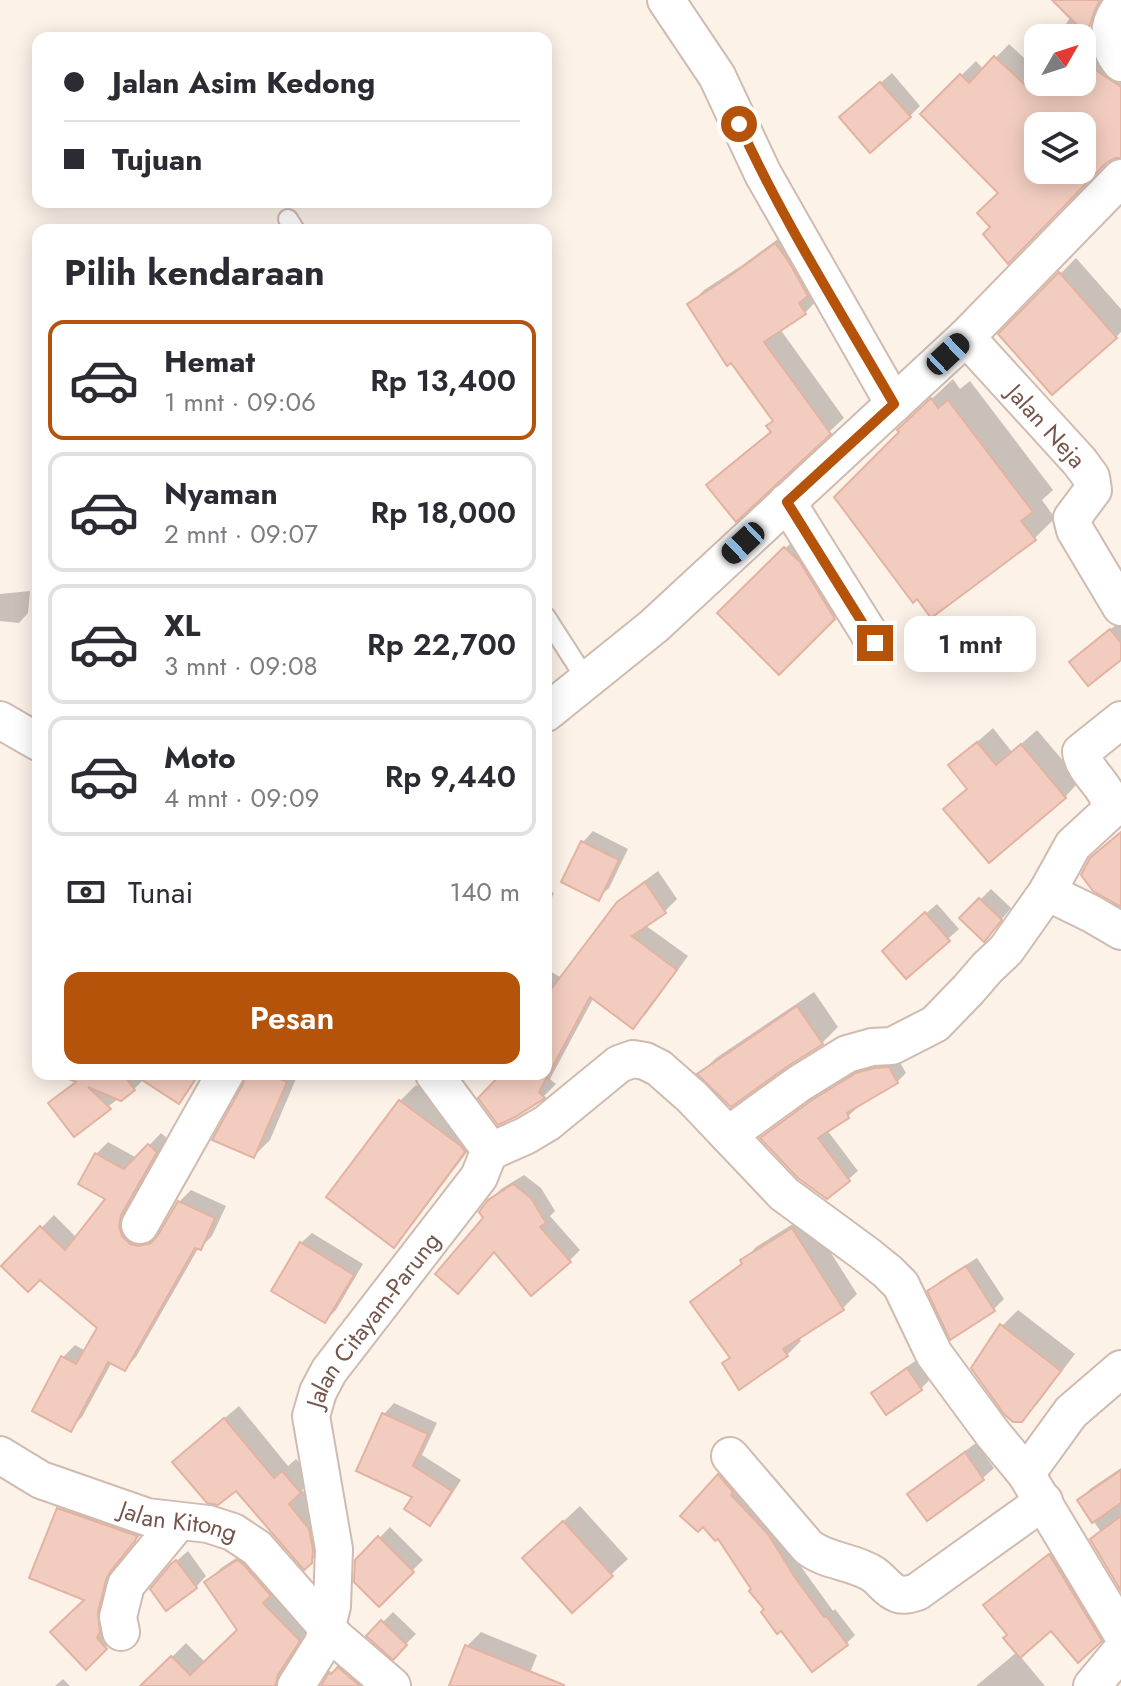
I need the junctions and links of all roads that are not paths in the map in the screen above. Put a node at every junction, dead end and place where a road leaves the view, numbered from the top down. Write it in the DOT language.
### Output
graph roads {
  1 [pos="666,0"];
  2 [pos="1121,7"];
  3 [pos="1121,63"];
  4 [pos="1121,178"];
  5 [pos="966,337"];
  6 [pos="894,404"];
  7 [pos="787,502"];
  8 [pos="1121,607"];
  9 [pos="552,626"];
  10 [pos="875,643"];
  11 [pos="587,681"];
  12 [pos="552,708"];
  13 [pos="0,720"];
  14 [pos="1121,720"];
  15 [pos="32,739"];
  16 [pos="1047,892"];
  17 [pos="1121,931"];
  18 [pos="222,1080"];
  19 [pos="438,1080"];
  20 [pos="728,1135"];
  21 [pos="489,1152"];
  22 [pos="140,1225"];
  23 [pos="1121,1369"];
  24 [pos="0,1455"];
  25 [pos="730,1456"];
  26 [pos="1035,1488"];
  27 [pos="179,1521"];
  28 [pos="328,1629"];
  29 [pos="121,1632"];
  30 [pos="1121,1632"];
  31 [pos="1121,1651"];
  32 [pos="296,1686"];
  33 [pos="392,1686"];
  34 [pos="1092,1686"];
  1 -- 6 [label="street"];
  2 -- 3 [label="street"];
  4 -- 5 [label="street"];
  5 -- 6 [label="street"];
  5 -- 8 [label="street, Jalan Neja"];
  6 -- 7 [label="street"];
  7 -- 10 [label="street"];
  7 -- 11 [label="street"];
  9 -- 11 [label="lane"];
  11 -- 12 [label="street"];
  13 -- 15 [label="street"];
  14 -- 16 [label="street"];
  16 -- 17 [label="street"];
  16 -- 20 [label="street"];
  18 -- 22 [label="street"];
  19 -- 21 [label="street"];
  20 -- 21 [label="street"];
  20 -- 26 [label="street"];
  21 -- 28 [label="street, Jalan Citayam-Parung"];
  23 -- 26 [label="street"];
  24 -- 27 [label="street, Jalan Kitong"];
  25 -- 26 [label="street"];
  26 -- 30 [label="street"];
  27 -- 28 [label="street, Jalan Kitong"];
  27 -- 29 [label="street"];
  28 -- 32 [label="street, Jalan Citayam-Parung"];
  28 -- 33 [label="street, Jalan Kitong"];
  31 -- 34 [label="street"];
}
